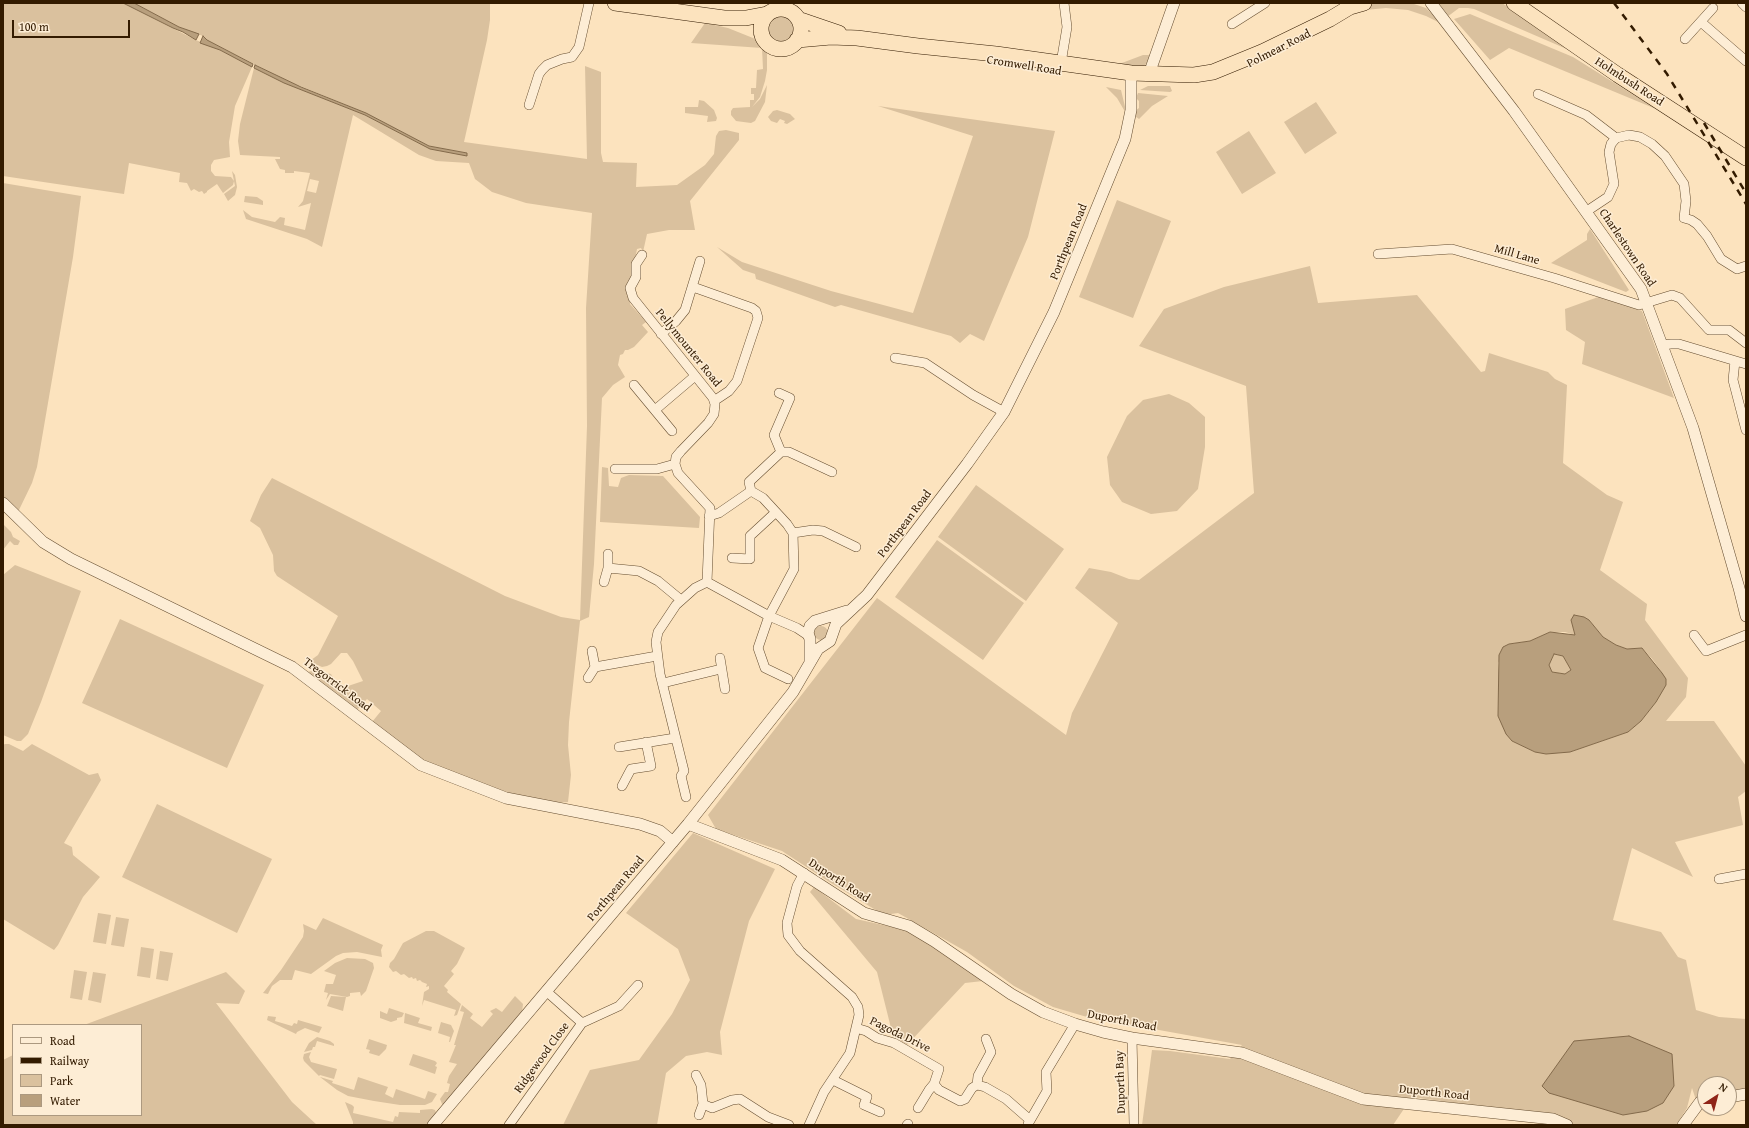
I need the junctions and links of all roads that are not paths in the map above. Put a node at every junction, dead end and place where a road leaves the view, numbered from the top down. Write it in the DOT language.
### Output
graph roads {
  1 [pos="589,3"];
  2 [pos="616,3"];
  3 [pos="1064,3"];
  4 [pos="1174,3"];
  5 [pos="1264,3"];
  6 [pos="1431,3"];
  7 [pos="1514,3"];
  8 [pos="1742,3"];
  9 [pos="1356,4"];
  10 [pos="782,6"];
  11 [pos="1746,7"];
  12 [pos="1713,8"];
  13 [pos="767,14"];
  14 [pos="724,18"];
  15 [pos="798,19"];
  16 [pos="1330,19"];
  17 [pos="1701,22"];
  18 [pos="1232,24"];
  19 [pos="762,35"];
  20 [pos="857,38"];
  21 [pos="1685,39"];
  22 [pos="797,40"];
  23 [pos="918,46"];
  24 [pos="1746,61"];
  25 [pos="1061,63"];
  26 [pos="1149,74"];
  27 [pos="1131,78"];
  28 [pos="1538,94"];
  29 [pos="529,105"];
  30 [pos="1616,138"];
  31 [pos="1746,158"];
  32 [pos="1587,211"];
  33 [pos="1378,254"];
  34 [pos="642,255"];
  35 [pos="700,261"];
  36 [pos="1746,266"];
  37 [pos="693,287"];
  38 [pos="1646,303"];
  39 [pos="661,334"];
  40 [pos="1746,343"];
  41 [pos="1662,346"];
  42 [pos="895,358"];
  43 [pos="1735,361"];
  44 [pos="1746,364"];
  45 [pos="695,376"];
  46 [pos="634,385"];
  47 [pos="779,393"];
  48 [pos="714,401"];
  49 [pos="655,410"];
  50 [pos="1004,412"];
  51 [pos="1746,430"];
  52 [pos="672,431"];
  53 [pos="781,452"];
  54 [pos="675,464"];
  55 [pos="615,469"];
  56 [pos="832,472"];
  57 [pos="751,491"];
  58 [pos="3,503"];
  59 [pos="776,512"];
  60 [pos="709,516"];
  61 [pos="793,533"];
  62 [pos="856,547"];
  63 [pos="608,554"];
  64 [pos="732,558"];
  65 [pos="608,568"];
  66 [pos="604,582"];
  67 [pos="707,582"];
  68 [pos="1743,587"];
  69 [pos="681,600"];
  70 [pos="851,610"];
  71 [pos="769,616"];
  72 [pos="1746,616"];
  73 [pos="815,622"];
  74 [pos="790,624"];
  75 [pos="833,634"];
  76 [pos="1694,635"];
  77 [pos="1746,635"];
  78 [pos="809,638"];
  79 [pos="826,644"];
  80 [pos="592,651"];
  81 [pos="657,656"];
  82 [pos="720,658"];
  83 [pos="810,663"];
  84 [pos="595,667"];
  85 [pos="721,669"];
  86 [pos="588,678"];
  87 [pos="788,679"];
  88 [pos="662,683"];
  89 [pos="725,689"];
  90 [pos="675,738"];
  91 [pos="646,742"];
  92 [pos="619,747"];
  93 [pos="622,786"];
  94 [pos="686,797"];
  95 [pos="688,824"];
  96 [pos="673,842"];
  97 [pos="804,873"];
  98 [pos="1746,874"];
  99 [pos="1719,879"];
  100 [pos="638,984"];
  101 [pos="546,991"];
  102 [pos="582,1023"];
  103 [pos="1075,1024"];
  104 [pos="856,1028"];
  105 [pos="1132,1038"];
  106 [pos="986,1039"];
  107 [pos="696,1074"];
  108 [pos="833,1080"];
  109 [pos="934,1084"];
  110 [pos="978,1085"];
  111 [pos="703,1104"];
  112 [pos="1697,1106"];
  113 [pos="918,1108"];
  114 [pos="880,1112"];
  115 [pos="699,1114"];
  116 [pos="1028,1123"];
  117 [pos="433,1125"];
  118 [pos="509,1125"];
  119 [pos="789,1125"];
  120 [pos="810,1125"];
  121 [pos="1134,1125"];
  122 [pos="1567,1125"];
  123 [pos="1683,1125"];
  1 -- 29 [label="street"];
  2 -- 14 [label="highway"];
  3 -- 25 [label="street"];
  4 -- 26 [label="street"];
  5 -- 18 [label="street"];
  6 -- 32 [label="street, Charlestown Road"];
  7 -- 31 [label="highway, Holmbush Road"];
  8 -- 11 [label="street"];
  9 -- 16 [label="highway, Polmear Road"];
  10 -- 13 [label="highway"];
  10 -- 15 [label="highway"];
  12 -- 17 [label="street"];
  13 -- 14 [label="highway"];
  13 -- 19 [label="highway"];
  14 -- 19 [label="highway"];
  15 -- 20 [label="highway, Cromwell Road"];
  15 -- 22 [label="highway"];
  16 -- 26 [label="highway, Polmear Road"];
  16 -- 27 [label="highway, Polmear Road"];
  17 -- 21 [label="street"];
  17 -- 24 [label="street"];
  19 -- 22 [label="highway"];
  20 -- 22 [label="highway, Cromwell Road"];
  20 -- 23 [label="highway, Cromwell Road"];
  23 -- 25 [label="highway, Cromwell Road"];
  23 -- 27 [label="highway, Cromwell Road"];
  25 -- 27 [label="highway, Cromwell Road"];
  26 -- 27 [label="highway, Polmear Road"];
  27 -- 50 [label="street, Porthpean Road"];
  28 -- 30 [label="street"];
  30 -- 32 [label="street"];
  30 -- 36 [label="street"];
  32 -- 38 [label="street, Charlestown Road"];
  33 -- 38 [label="street, Mill Lane"];
  34 -- 39 [label="street, Pellymounter Road"];
  35 -- 37 [label="street"];
  37 -- 39 [label="street"];
  37 -- 48 [label="street"];
  38 -- 40 [label="street"];
  38 -- 41 [label="street, Charlestown Road"];
  39 -- 45 [label="street, Pellymounter Road"];
  41 -- 43 [label="street"];
  41 -- 68 [label="street, Charlestown Road"];
  42 -- 50 [label="street"];
  43 -- 44 [label="street"];
  43 -- 51 [label="street"];
  45 -- 48 [label="street, Pellymounter Road"];
  45 -- 49 [label="street"];
  46 -- 49 [label="street"];
  47 -- 53 [label="street"];
  48 -- 54 [label="street, Pellymounter Road"];
  49 -- 52 [label="street"];
  50 -- 70 [label="street, Porthpean Road"];
  53 -- 56 [label="street"];
  53 -- 57 [label="street"];
  54 -- 55 [label="street"];
  54 -- 60 [label="street"];
  57 -- 59 [label="street"];
  57 -- 60 [label="street"];
  58 -- 96 [label="street, Tregorrick Road"];
  59 -- 61 [label="street"];
  59 -- 64 [label="street"];
  60 -- 67 [label="street"];
  61 -- 62 [label="street"];
  61 -- 71 [label="street"];
  63 -- 65 [label="street"];
  65 -- 66 [label="street"];
  65 -- 69 [label="street"];
  67 -- 69 [label="street"];
  67 -- 71 [label="street"];
  68 -- 72 [label="street, Charlestown Road"];
  69 -- 81 [label="street"];
  70 -- 73 [label="street, Porthpean Road"];
  70 -- 75 [label="street, Porthpean Road"];
  71 -- 74 [label="street"];
  71 -- 87 [label="street"];
  73 -- 74 [label="street"];
  73 -- 75 [label="street"];
  73 -- 78 [label="street"];
  74 -- 78 [label="street"];
  75 -- 79 [label="street, Porthpean Road"];
  76 -- 77 [label="street"];
  78 -- 79 [label="street"];
  78 -- 83 [label="street"];
  79 -- 83 [label="street, Porthpean Road"];
  80 -- 84 [label="street"];
  81 -- 84 [label="street"];
  81 -- 88 [label="street"];
  82 -- 85 [label="street"];
  83 -- 95 [label="street, Porthpean Road"];
  84 -- 86 [label="street"];
  85 -- 88 [label="street"];
  85 -- 89 [label="street"];
  88 -- 90 [label="street"];
  90 -- 91 [label="street"];
  90 -- 94 [label="street"];
  91 -- 92 [label="street"];
  91 -- 93 [label="street"];
  95 -- 96 [label="street, Porthpean Road"];
  95 -- 97 [label="street, Duporth Road"];
  96 -- 101 [label="street, Porthpean Road"];
  97 -- 103 [label="street, Duporth Road"];
  97 -- 104 [label="street"];
  98 -- 99 [label="street"];
  100 -- 102 [label="street, Ridgewood Close"];
  101 -- 102 [label="street"];
  101 -- 117 [label="street, Porthpean Road"];
  102 -- 118 [label="street, Ridgewood Close"];
  103 -- 105 [label="street, Duporth Road"];
  103 -- 116 [label="street"];
  104 -- 108 [label="street"];
  104 -- 109 [label="street, Pagoda Drive"];
  105 -- 121 [label="street, Duporth Bay"];
  105 -- 122 [label="street, Duporth Road"];
  106 -- 110 [label="street"];
  107 -- 111 [label="street"];
  108 -- 114 [label="street"];
  108 -- 120 [label="street"];
  109 -- 110 [label="street"];
  109 -- 113 [label="street"];
  110 -- 116 [label="street"];
  111 -- 115 [label="street"];
  111 -- 119 [label="street"];
  112 -- 123 [label="street"];
}
